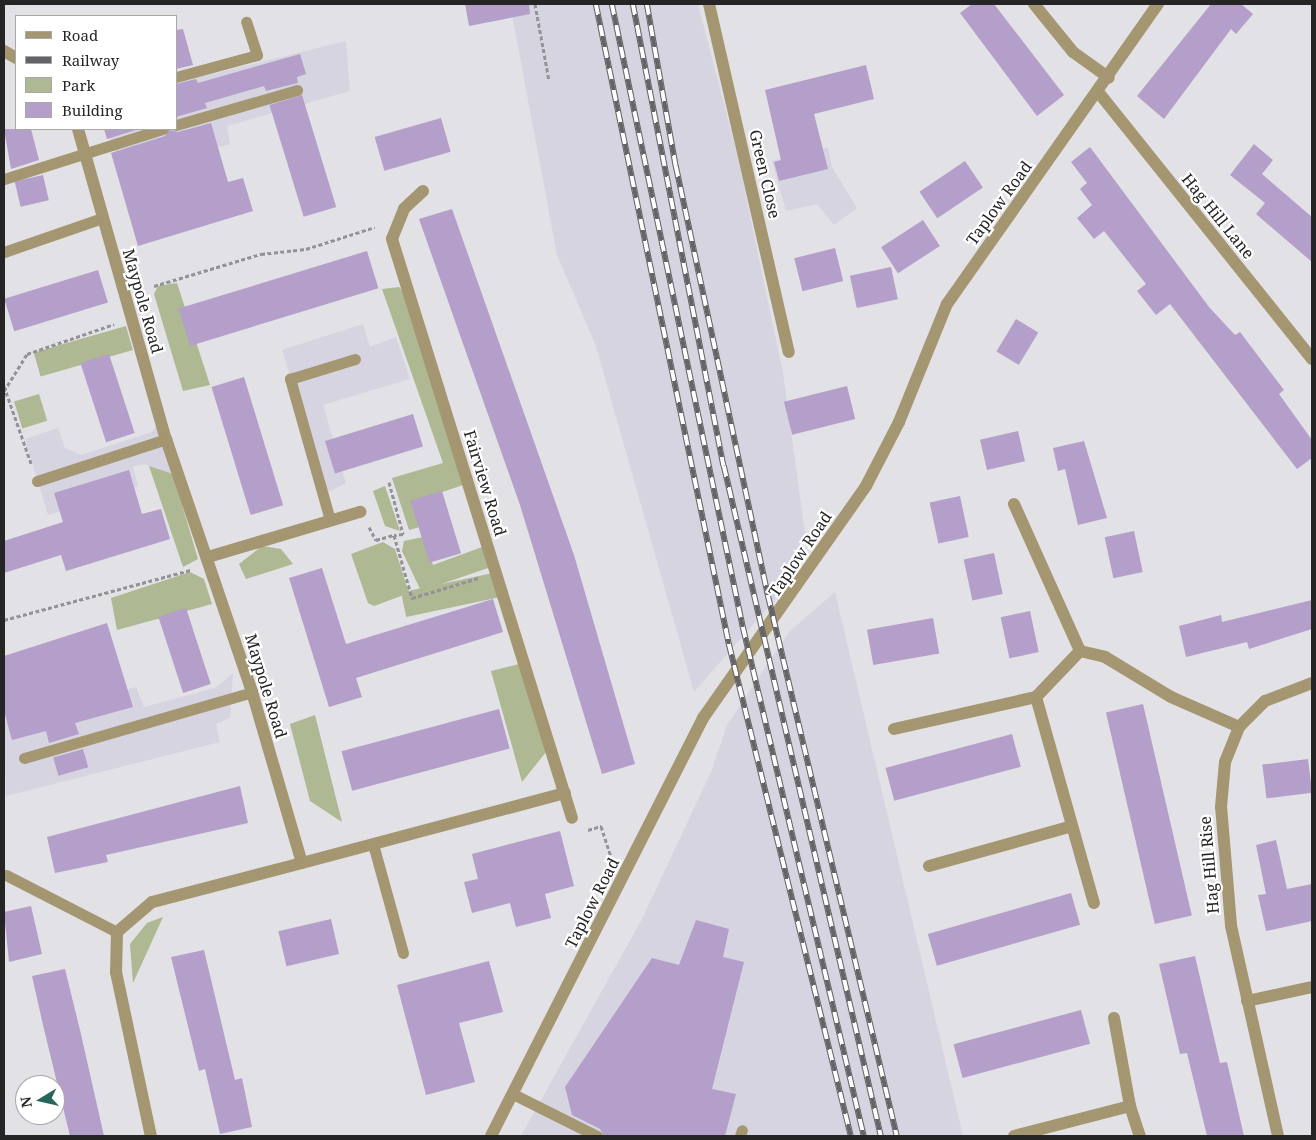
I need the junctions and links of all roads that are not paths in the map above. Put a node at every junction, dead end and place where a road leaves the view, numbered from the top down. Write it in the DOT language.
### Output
graph roads {
  1 [pos="709,4"];
  2 [pos="1034,4"];
  3 [pos="1158,4"];
  4 [pos="246,22"];
  5 [pos="4,51"];
  6 [pos="15,57"];
  7 [pos="178,76"];
  8 [pos="1109,78"];
  9 [pos="297,90"];
  10 [pos="1099,93"];
  11 [pos="178,124"];
  12 [pos="78,130"];
  13 [pos="159,130"];
  14 [pos="85,151"];
  15 [pos="4,178"];
  16 [pos="423,192"];
  17 [pos="102,218"];
  18 [pos="4,252"];
  19 [pos="789,352"];
  20 [pos="355,359"];
  21 [pos="1312,359"];
  22 [pos="166,439"];
  23 [pos="37,480"];
  24 [pos="1014,504"];
  25 [pos="360,512"];
  26 [pos="330,520"];
  27 [pos="210,561"];
  28 [pos="1080,651"];
  29 [pos="1312,683"];
  30 [pos="252,692"];
  31 [pos="1036,696"];
  32 [pos="1239,727"];
  33 [pos="894,729"];
  34 [pos="24,758"];
  35 [pos="565,793"];
  36 [pos="572,818"];
  37 [pos="1072,826"];
  38 [pos="373,844"];
  39 [pos="302,863"];
  40 [pos="929,866"];
  41 [pos="6,875"];
  42 [pos="1094,903"];
  43 [pos="116,932"];
  44 [pos="403,953"];
  45 [pos="1312,986"];
  46 [pos="1247,1001"];
  47 [pos="1114,1018"];
  48 [pos="515,1095"];
  49 [pos="1130,1106"];
  50 [pos="151,1136"];
  51 [pos="491,1136"];
  52 [pos="597,1136"];
  53 [pos="1014,1136"];
  54 [pos="1140,1136"];
  55 [pos="1278,1136"];
  1 -- 19 [label="street, Green Close"];
  2 -- 8 [label="street"];
  3 -- 8 [label="street, Taplow Road"];
  4 -- 7 [label="lane"];
  5 -- 6 [label="street"];
  8 -- 10 [label="street, Taplow Road"];
  9 -- 11 [label="lane"];
  10 -- 21 [label="street, Hag Hill Lane"];
  10 -- 48 [label="street, Taplow Road"];
  12 -- 14 [label="street, Maypole Road"];
  13 -- 14 [label="lane"];
  14 -- 15 [label="lane"];
  14 -- 17 [label="street, Maypole Road"];
  16 -- 35 [label="street, Fairview Road"];
  17 -- 18 [label="lane"];
  17 -- 22 [label="street, Maypole Road"];
  20 -- 26 [label="lane"];
  22 -- 23 [label="lane"];
  22 -- 27 [label="street, Maypole Road"];
  24 -- 28 [label="street"];
  25 -- 26 [label="street"];
  26 -- 27 [label="street"];
  27 -- 30 [label="street, Maypole Road"];
  28 -- 31 [label="street"];
  28 -- 32 [label="street"];
  29 -- 32 [label="street, Hag Hill Rise"];
  30 -- 34 [label="lane"];
  30 -- 39 [label="street, Maypole Road"];
  31 -- 33 [label="street"];
  31 -- 37 [label="street"];
  32 -- 46 [label="street, Hag Hill Rise"];
  35 -- 36 [label="street, Fairview Road"];
  35 -- 38 [label="street"];
  37 -- 40 [label="street"];
  37 -- 42 [label="street"];
  38 -- 39 [label="street"];
  38 -- 44 [label="lane"];
  39 -- 43 [label="street"];
  41 -- 43 [label="lane"];
  43 -- 50 [label="street"];
  45 -- 46 [label="street"];
  46 -- 55 [label="street, Hag Hill Rise"];
  47 -- 49 [label="street"];
  48 -- 51 [label="street, Taplow Road"];
  48 -- 52 [label="lane"];
  49 -- 53 [label="street"];
  49 -- 54 [label="street"];
}
